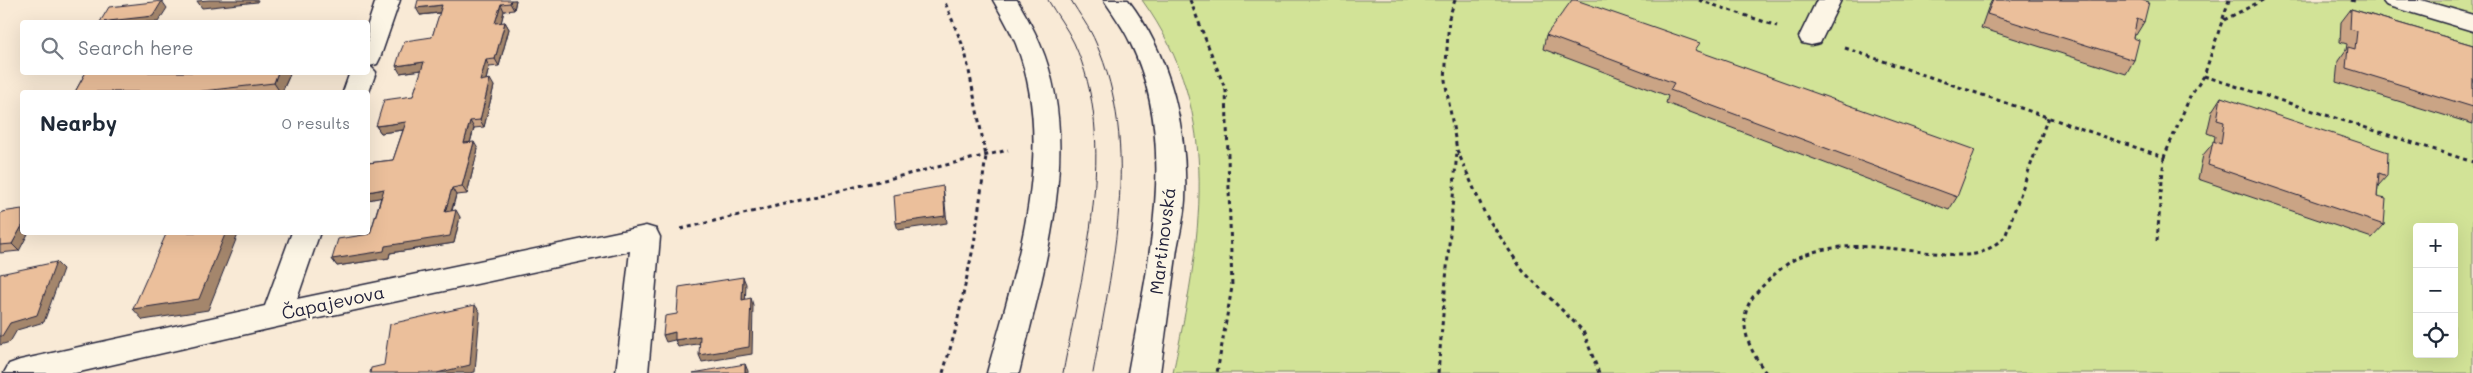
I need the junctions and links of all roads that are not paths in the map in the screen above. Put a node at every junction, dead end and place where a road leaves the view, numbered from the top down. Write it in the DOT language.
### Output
graph roads {
  1 [pos="388,0"];
  2 [pos="1005,0"];
  3 [pos="1116,0"];
  4 [pos="1830,0"];
  5 [pos="2394,0"];
  6 [pos="2473,23"];
  7 [pos="1811,37"];
  8 [pos="370,52"];
  9 [pos="361,75"];
  10 [pos="357,90"];
  11 [pos="305,235"];
  12 [pos="277,315"];
  13 [pos="87,365"];
  14 [pos="20,373"];
  15 [pos="632,373"];
  16 [pos="1002,373"];
  17 [pos="1144,373"];
  1 -- 8 [label="street"];
  2 -- 16 [label="street"];
  3 -- 17 [label="street, Martinovská"];
  4 -- 7 [label="street"];
  5 -- 6 [label="street"];
  9 -- 10 [label="street"];
  11 -- 12 [label="street"];
  12 -- 13 [label="street, Čapajevova"];
  12 -- 15 [label="street, Čapajevova"];
  13 -- 14 [label="street, Čapajevova"];
}
